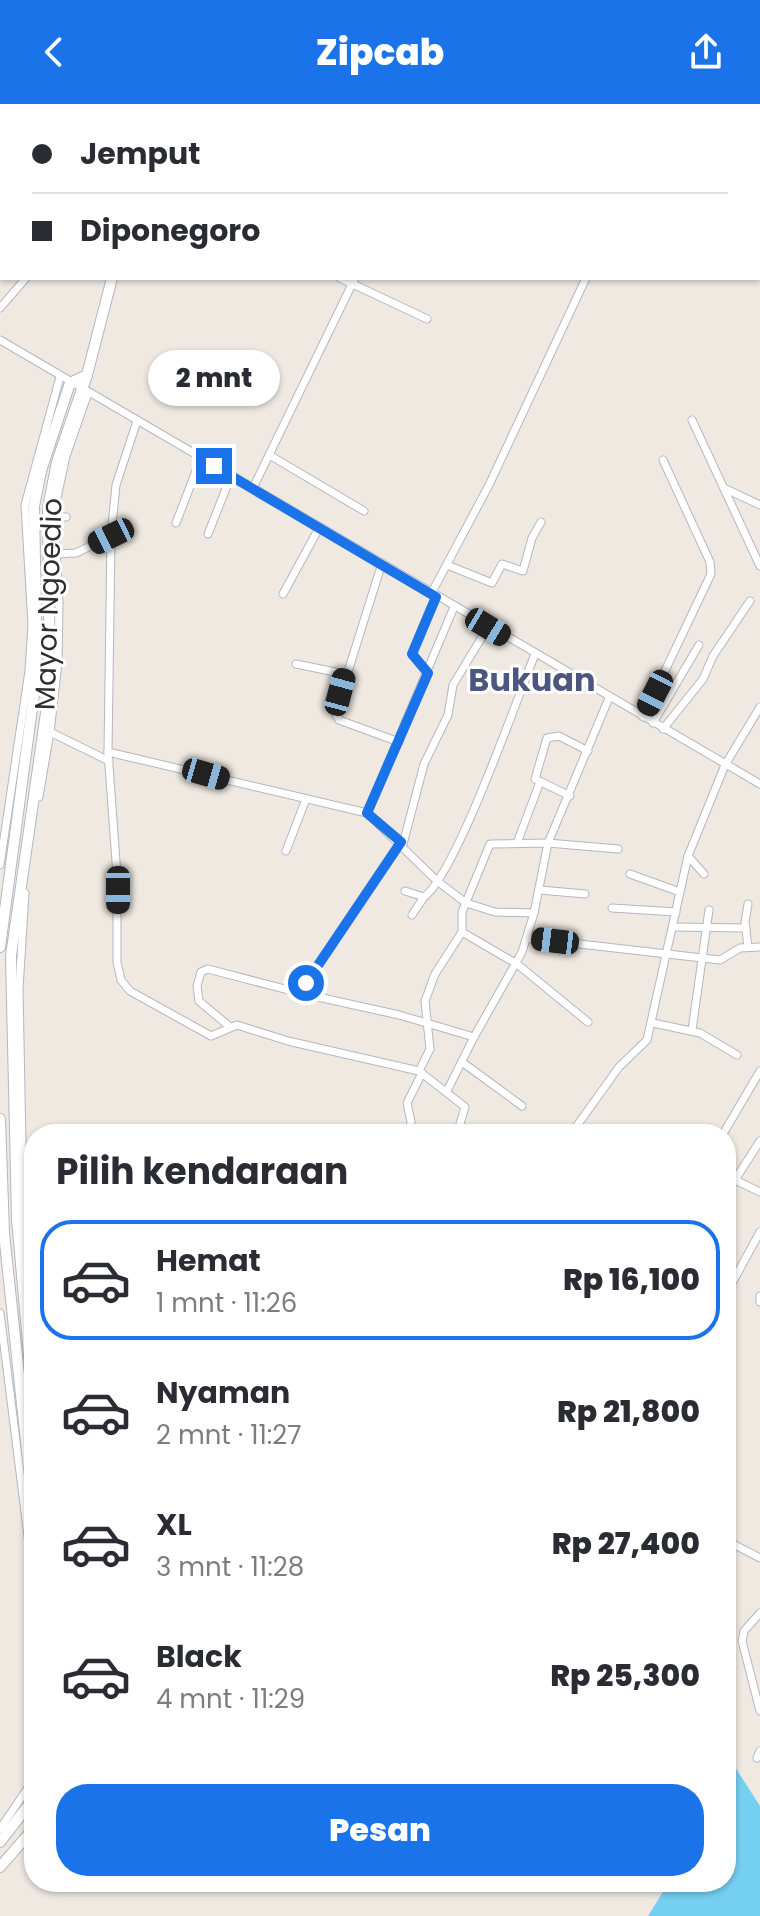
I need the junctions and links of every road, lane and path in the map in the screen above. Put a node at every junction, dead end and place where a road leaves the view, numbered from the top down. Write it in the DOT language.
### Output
graph roads {
  1 [pos="24,280"];
  2 [pos="111,280"];
  3 [pos="585,280"];
  4 [pos="354,281"];
  5 [pos="0,308"];
  6 [pos="427,319"];
  7 [pos="0,340"];
  8 [pos="87,375"];
  9 [pos="65,380"];
  10 [pos="85,391"];
  11 [pos="692,420"];
  12 [pos="137,421"];
  13 [pos="271,456"];
  14 [pos="201,458"];
  15 [pos="663,460"];
  16 [pos="231,476"];
  17 [pos="253,488"];
  18 [pos="725,488"];
  19 [pos="760,505"];
  20 [pos="34,506"];
  21 [pos="364,511"];
  22 [pos="58,515"];
  23 [pos="541,522"];
  24 [pos="176,523"];
  25 [pos="319,528"];
  26 [pos="208,534"];
  27 [pos="111,536"];
  28 [pos="56,554"];
  29 [pos="382,563"];
  30 [pos="447,565"];
  31 [pos="760,566"];
  32 [pos="283,594"];
  33 [pos="434,595"];
  34 [pos="750,601"];
  35 [pos="454,607"];
  36 [pos="488,627"];
  37 [pos="699,645"];
  38 [pos="535,654"];
  39 [pos="296,664"];
  40 [pos="428,673"];
  41 [pos="345,674"];
  42 [pos="609,698"];
  43 [pos="760,707"];
  44 [pos="643,717"];
  45 [pos="653,723"];
  46 [pos="663,729"];
  47 [pos="56,735"];
  48 [pos="399,742"];
  49 [pos="588,751"];
  50 [pos="108,752"];
  51 [pos="109,761"];
  52 [pos="725,765"];
  53 [pos="540,782"];
  54 [pos="760,784"];
  55 [pos="570,796"];
  56 [pos="306,799"];
  57 [pos="367,813"];
  58 [pos="402,843"];
  59 [pos="517,843"];
  60 [pos="548,843"];
  61 [pos="618,849"];
  62 [pos="286,851"];
  63 [pos="688,856"];
  64 [pos="0,865"];
  65 [pos="630,874"];
  66 [pos="704,874"];
  67 [pos="437,881"];
  68 [pos="540,890"];
  69 [pos="405,891"];
  70 [pos="680,892"];
  71 [pos="3,893"];
  72 [pos="585,894"];
  73 [pos="424,897"];
  74 [pos="466,903"];
  75 [pos="748,904"];
  76 [pos="612,908"];
  77 [pos="709,910"];
  78 [pos="676,912"];
  79 [pos="534,913"];
  80 [pos="412,915"];
  81 [pos="673,927"];
  82 [pos="746,928"];
  83 [pos="706,929"];
  84 [pos="462,932"];
  85 [pos="527,938"];
  86 [pos="0,947"];
  87 [pos="748,947"];
  88 [pos="760,947"];
  89 [pos="667,956"];
  90 [pos="702,958"];
  91 [pos="517,964"];
  92 [pos="300,993"];
  93 [pos="588,1022"];
  94 [pos="425,1023"];
  95 [pos="653,1023"];
  96 [pos="230,1027"];
  97 [pos="692,1030"];
  98 [pos="474,1037"];
  99 [pos="737,1055"];
  100 [pos="462,1062"];
  101 [pos="760,1071"];
  102 [pos="421,1072"];
  103 [pos="758,1081"];
  104 [pos="447,1091"];
  105 [pos="522,1106"];
  106 [pos="0,1119"];
  107 [pos="408,1124"];
  108 [pos="461,1124"];
  109 [pos="578,1124"];
  110 [pos="730,1124"];
  111 [pos="760,1141"];
  112 [pos="736,1178"];
  113 [pos="736,1181"];
  114 [pos="760,1192"];
  115 [pos="760,1232"];
  116 [pos="24,1243"];
  117 [pos="736,1276"];
  118 [pos="24,1298"];
  119 [pos="0,1313"];
  120 [pos="24,1423"];
  121 [pos="24,1504"];
  122 [pos="736,1546"];
  123 [pos="760,1558"];
  124 [pos="760,1613"];
  125 [pos="760,1711"];
  126 [pos="24,1794"];
  127 [pos="24,1811"];
  128 [pos="0,1829"];
  129 [pos="24,1839"];
  130 [pos="0,1842"];
  131 [pos="0,1867"];
  1 -- 5 [label="street"];
  2 -- 8 [label="street, Mayor Ngoedio"];
  3 -- 30 [label="street"];
  4 -- 6 [label="street"];
  4 -- 13 [label="street"];
  7 -- 9 [label="street"];
  8 -- 9 [label="street"];
  8 -- 10 [label="street, Mayor Ngoedio"];
  9 -- 10 [label="street"];
  9 -- 20 [label="street, Mayor Ngoedio"];
  9 -- 64 [label="street"];
  10 -- 12 [label="street"];
  10 -- 22 [label="street, Mayor Ngoedio"];
  11 -- 18 [label="street"];
  12 -- 14 [label="street"];
  12 -- 27 [label="street"];
  13 -- 17 [label="street"];
  13 -- 21 [label="street"];
  14 -- 16 [label="street"];
  14 -- 24 [label="street"];
  15 -- 44 [label="street"];
  16 -- 17 [label="street"];
  16 -- 26 [label="street"];
  17 -- 25 [label="street"];
  18 -- 19 [label="street"];
  18 -- 31 [label="street"];
  20 -- 22 [label="street"];
  20 -- 71 [label="street, Mayor Ngoedio"];
  22 -- 28 [label="street"];
  22 -- 118 [label="street, Mayor Ngoedio"];
  23 -- 30 [label="street"];
  25 -- 29 [label="street"];
  25 -- 32 [label="street"];
  27 -- 28 [label="street"];
  27 -- 50 [label="street"];
  28 -- 47 [label="street"];
  29 -- 33 [label="street"];
  29 -- 41 [label="street"];
  30 -- 33 [label="street"];
  33 -- 35 [label="street"];
  33 -- 40 [label="street"];
  34 -- 46 [label="street"];
  35 -- 36 [label="street"];
  35 -- 40 [label="street"];
  36 -- 38 [label="street"];
  36 -- 58 [label="street"];
  37 -- 45 [label="street"];
  38 -- 42 [label="street"];
  38 -- 67 [label="street"];
  39 -- 41 [label="street"];
  40 -- 48 [label="street"];
  41 -- 48 [label="street"];
  42 -- 44 [label="street"];
  42 -- 49 [label="street"];
  43 -- 52 [label="street"];
  44 -- 45 [label="street"];
  45 -- 46 [label="street"];
  46 -- 52 [label="street"];
  47 -- 51 [label="street"];
  47 -- 116 [label="street"];
  48 -- 57 [label="street"];
  49 -- 53 [label="street"];
  49 -- 55 [label="street"];
  50 -- 51 [label="street"];
  50 -- 56 [label="street"];
  51 -- 96 [label="street"];
  52 -- 54 [label="street"];
  52 -- 63 [label="street"];
  53 -- 55 [label="street"];
  53 -- 59 [label="street"];
  55 -- 60 [label="street"];
  56 -- 57 [label="street"];
  56 -- 62 [label="street"];
  57 -- 58 [label="street"];
  58 -- 67 [label="street"];
  58 -- 92 [label="street"];
  59 -- 60 [label="street"];
  59 -- 74 [label="street"];
  60 -- 61 [label="street"];
  60 -- 68 [label="street"];
  63 -- 66 [label="street"];
  63 -- 70 [label="street"];
  65 -- 70 [label="street"];
  67 -- 73 [label="street"];
  67 -- 74 [label="street"];
  68 -- 72 [label="street"];
  68 -- 79 [label="street"];
  69 -- 73 [label="street"];
  70 -- 78 [label="street"];
  71 -- 86 [label="street, Mayor Ngoedio"];
  73 -- 80 [label="street"];
  74 -- 79 [label="street"];
  74 -- 84 [label="street"];
  75 -- 82 [label="street"];
  76 -- 78 [label="street"];
  77 -- 83 [label="street"];
  78 -- 81 [label="street"];
  79 -- 85 [label="street"];
  81 -- 83 [label="street"];
  81 -- 89 [label="street"];
  82 -- 83 [label="street"];
  82 -- 87 [label="street"];
  83 -- 90 [label="street"];
  84 -- 91 [label="street"];
  84 -- 94 [label="street"];
  85 -- 89 [label="street"];
  85 -- 91 [label="street"];
  87 -- 88 [label="street"];
  87 -- 90 [label="street"];
  89 -- 90 [label="street"];
  89 -- 95 [label="street"];
  90 -- 97 [label="street"];
  91 -- 93 [label="street"];
  91 -- 98 [label="street"];
  92 -- 94 [label="street"];
  92 -- 96 [label="street"];
  94 -- 98 [label="street"];
  94 -- 102 [label="street"];
  95 -- 97 [label="street"];
  95 -- 109 [label="street"];
  96 -- 102 [label="street"];
  97 -- 99 [label="street"];
  98 -- 100 [label="street"];
  100 -- 104 [label="street"];
  100 -- 105 [label="street"];
  101 -- 103 [label="street"];
  102 -- 104 [label="street"];
  102 -- 107 [label="street"];
  103 -- 110 [label="street"];
  104 -- 108 [label="street"];
  106 -- 120 [label="street"];
  111 -- 112 [label="street"];
  113 -- 114 [label="street"];
  115 -- 117 [label="street"];
  119 -- 121 [label="street"];
  122 -- 123 [label="street"];
  124 -- 125 [label="street"];
  126 -- 128 [label="street"];
  127 -- 130 [label="street"];
  129 -- 131 [label="street"];
}
